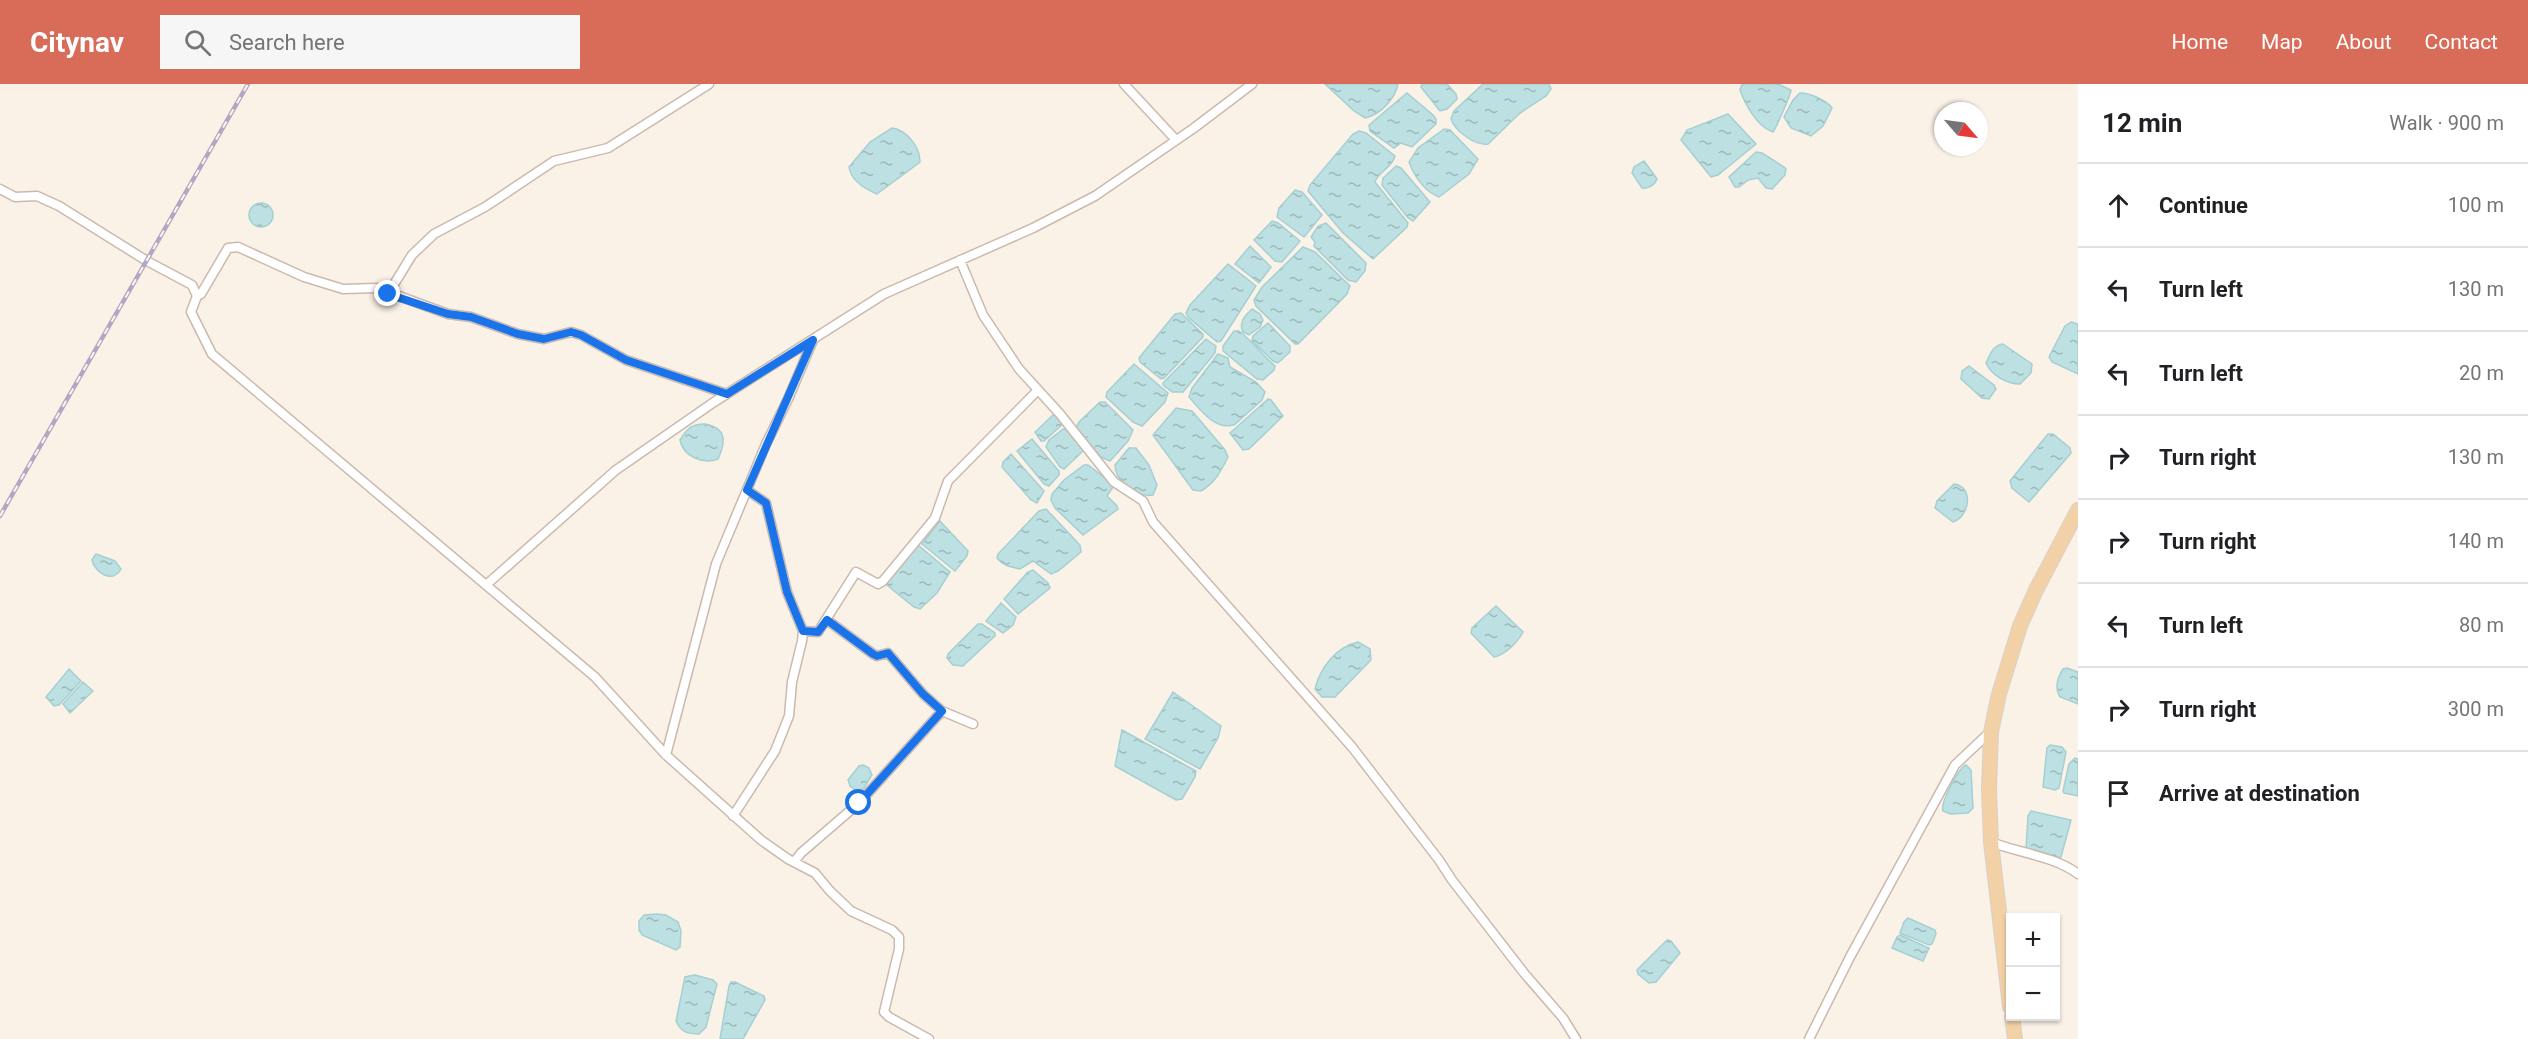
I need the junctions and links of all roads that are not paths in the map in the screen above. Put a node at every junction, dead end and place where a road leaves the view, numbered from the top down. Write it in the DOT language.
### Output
graph roads {
  1 [pos="709,84"];
  2 [pos="1124,84"];
  3 [pos="1252,84"];
  4 [pos="1176,140"];
  5 [pos="0,189"];
  6 [pos="960,260"];
  7 [pos="388,294"];
  8 [pos="197,296"];
  9 [pos="813,340"];
  10 [pos="1038,390"];
  11 [pos="727,394"];
  12 [pos="747,490"];
  13 [pos="2078,510"];
  14 [pos="486,585"];
  15 [pos="827,620"];
  16 [pos="803,631"];
  17 [pos="942,711"];
  18 [pos="973,724"];
  19 [pos="1991,732"];
  20 [pos="666,755"];
  21 [pos="733,816"];
  22 [pos="1991,842"];
  23 [pos="794,862"];
  24 [pos="2078,874"];
  25 [pos="2006,972"];
  26 [pos="2013,1021"];
  27 [pos="929,1039"];
  28 [pos="1576,1039"];
  29 [pos="1809,1039"];
  30 [pos="2015,1039"];
  1 -- 7 [label="street"];
  2 -- 4 [label="street"];
  3 -- 4 [label="street"];
  4 -- 6 [label="street"];
  5 -- 8 [label="street"];
  6 -- 9 [label="street"];
  6 -- 10 [label="street"];
  7 -- 8 [label="street"];
  7 -- 11 [label="street"];
  8 -- 14 [label="street"];
  9 -- 11 [label="street"];
  9 -- 12 [label="street"];
  10 -- 15 [label="street"];
  10 -- 28 [label="street"];
  11 -- 14 [label="street"];
  12 -- 16 [label="street"];
  12 -- 20 [label="street"];
  13 -- 19 [label="main road"];
  14 -- 20 [label="street"];
  15 -- 16 [label="street"];
  15 -- 17 [label="street"];
  16 -- 21 [label="street"];
  17 -- 18 [label="street"];
  17 -- 23 [label="street"];
  19 -- 22 [label="main road"];
  19 -- 29 [label="street"];
  20 -- 21 [label="street"];
  21 -- 23 [label="street"];
  22 -- 24 [label="street"];
  22 -- 25 [label="main road"];
  23 -- 27 [label="street"];
  26 -- 30 [label="main road"];
}
